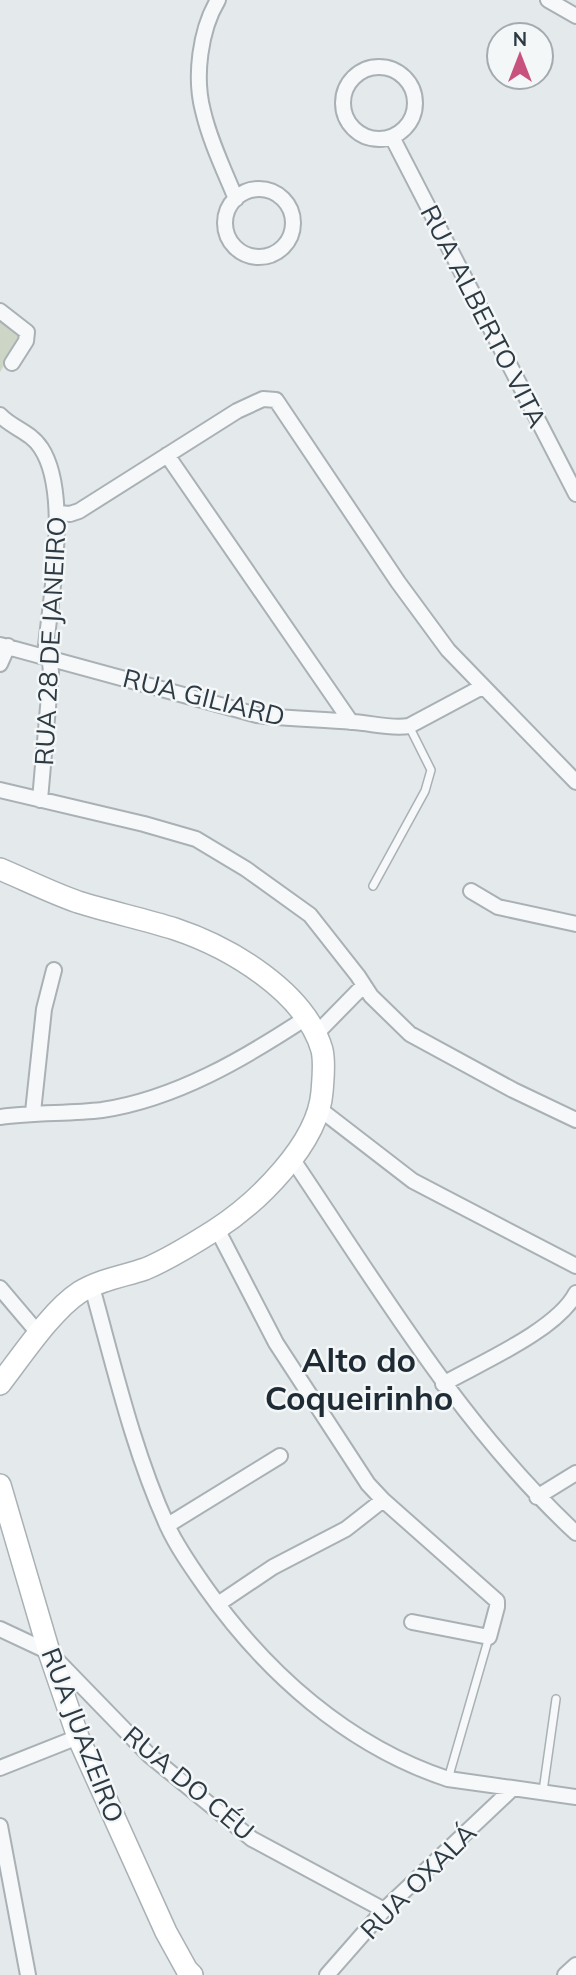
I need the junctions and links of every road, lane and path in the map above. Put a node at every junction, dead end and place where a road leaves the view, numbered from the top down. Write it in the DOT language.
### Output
graph roads {
  1 [pos="219,0"];
  2 [pos="548,0"];
  3 [pos="576,16"];
  4 [pos="392,137"];
  5 [pos="236,198"];
  6 [pos="0,311"];
  7 [pos="12,363"];
  8 [pos="1,418"];
  9 [pos="167,455"];
  10 [pos="576,494"];
  11 [pos="59,513"];
  12 [pos="4,645"];
  13 [pos="45,655"];
  14 [pos="0,664"];
  15 [pos="482,687"];
  16 [pos="351,722"];
  17 [pos="409,726"];
  18 [pos="576,782"];
  19 [pos="0,790"];
  20 [pos="40,800"];
  21 [pos="0,869"];
  22 [pos="373,886"];
  23 [pos="471,891"];
  24 [pos="576,924"];
  25 [pos="54,970"];
  26 [pos="364,985"];
  27 [pos="311,1026"];
  28 [pos="321,1110"];
  29 [pos="33,1112"];
  30 [pos="0,1116"];
  31 [pos="576,1120"];
  32 [pos="293,1160"];
  33 [pos="217,1229"];
  34 [pos="576,1266"];
  35 [pos="92,1287"];
  36 [pos="0,1288"];
  37 [pos="576,1293"];
  38 [pos="39,1334"];
  39 [pos="0,1384"];
  40 [pos="443,1384"];
  41 [pos="280,1455"];
  42 [pos="576,1473"];
  43 [pos="0,1485"];
  44 [pos="537,1497"];
  45 [pos="383,1500"];
  46 [pos="168,1525"];
  47 [pos="576,1533"];
  48 [pos="218,1604"];
  49 [pos="412,1622"];
  50 [pos="0,1629"];
  51 [pos="489,1637"];
  52 [pos="49,1652"];
  53 [pos="556,1699"];
  54 [pos="78,1737"];
  55 [pos="0,1768"];
  56 [pos="448,1779"];
  57 [pos="512,1789"];
  58 [pos="543,1791"];
  59 [pos="576,1797"];
  60 [pos="0,1826"];
  61 [pos="3,1859"];
  62 [pos="384,1910"];
  63 [pos="576,1965"];
  64 [pos="28,1975"];
  65 [pos="192,1975"];
  66 [pos="327,1975"];
  67 [pos="565,1975"];
  1 -- 5 [label="street"];
  2 -- 3 [label="street"];
  4 -- 4 [label="street"];
  4 -- 10 [label="street, RUA ALBERTO VITA"];
  5 -- 5 [label="street"];
  6 -- 7 [label="street"];
  8 -- 11 [label="street, RUA 28 DE JANEIRO"];
  9 -- 11 [label="street"];
  9 -- 15 [label="street"];
  9 -- 16 [label="street"];
  11 -- 13 [label="street, RUA 28 DE JANEIRO"];
  12 -- 13 [label="street, RUA GILIARD"];
  12 -- 14 [label="street"];
  13 -- 16 [label="street, RUA GILIARD"];
  13 -- 20 [label="street, RUA 28 DE JANEIRO"];
  15 -- 17 [label="street"];
  15 -- 18 [label="street"];
  16 -- 17 [label="street, RUA GILIARD"];
  17 -- 22 [label="lane"];
  19 -- 20 [label="street"];
  20 -- 26 [label="street"];
  21 -- 27 [label="main road"];
  23 -- 24 [label="street"];
  25 -- 29 [label="street"];
  26 -- 27 [label="street"];
  26 -- 31 [label="street"];
  27 -- 28 [label="main road"];
  27 -- 29 [label="street"];
  28 -- 32 [label="main road"];
  28 -- 34 [label="street"];
  29 -- 30 [label="street"];
  32 -- 33 [label="main road"];
  32 -- 40 [label="street"];
  33 -- 35 [label="main road"];
  33 -- 45 [label="street"];
  35 -- 38 [label="main road"];
  35 -- 46 [label="street"];
  36 -- 38 [label="street"];
  37 -- 40 [label="street"];
  38 -- 39 [label="main road"];
  40 -- 44 [label="street"];
  41 -- 46 [label="street"];
  42 -- 44 [label="street"];
  43 -- 52 [label="main road, RUA JUAZEIRO"];
  44 -- 47 [label="street"];
  45 -- 48 [label="street"];
  45 -- 51 [label="street"];
  46 -- 48 [label="street"];
  48 -- 56 [label="street"];
  49 -- 51 [label="street"];
  50 -- 52 [label="street"];
  51 -- 56 [label="lane"];
  52 -- 54 [label="main road, RUA JUAZEIRO"];
  52 -- 62 [label="street, RUA DO CÉU"];
  53 -- 58 [label="lane"];
  54 -- 55 [label="street"];
  54 -- 65 [label="main road, RUA JUAZEIRO"];
  56 -- 57 [label="street"];
  57 -- 58 [label="street"];
  57 -- 62 [label="street, RUA OXALÁ"];
  58 -- 59 [label="street"];
  60 -- 61 [label="street"];
  61 -- 64 [label="street"];
  62 -- 66 [label="street, RUA OXALÁ"];
  63 -- 67 [label="street"];
}
